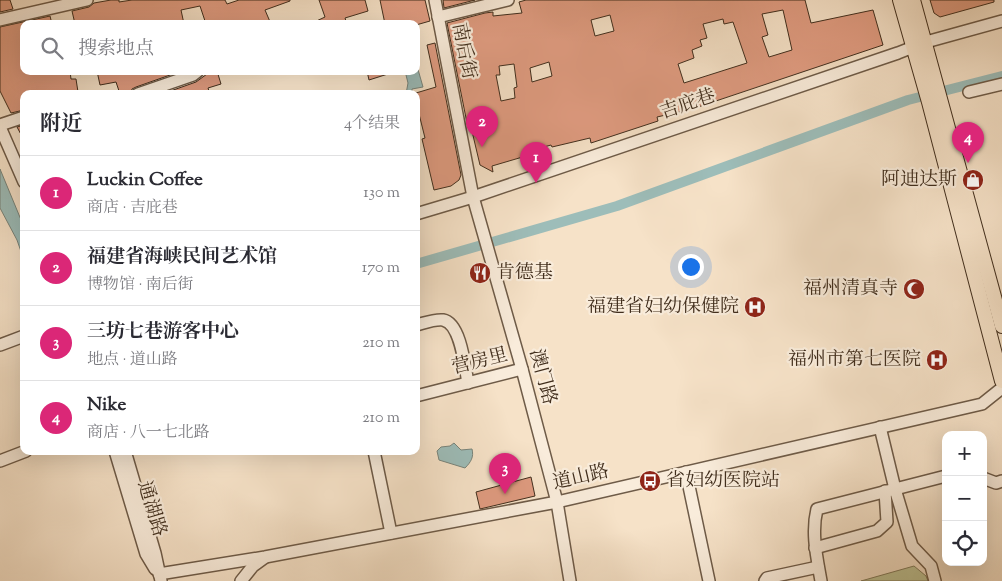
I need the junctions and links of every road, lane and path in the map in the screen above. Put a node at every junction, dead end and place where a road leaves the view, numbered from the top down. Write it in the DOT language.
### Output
graph roads {
  1 [pos="87,0"];
  2 [pos="435,0"];
  3 [pos="508,0"];
  4 [pos="900,0"];
  5 [pos="913,0"];
  6 [pos="438,16"];
  7 [pos="0,20"];
  8 [pos="1002,21"];
  9 [pos="920,45"];
  10 [pos="188,75"];
  11 [pos="1002,84"];
  12 [pos="148,90"];
  13 [pos="969,92"];
  14 [pos="938,113"];
  15 [pos="20,118"];
  16 [pos="0,126"];
  17 [pos="20,173"];
  18 [pos="473,197"];
  19 [pos="420,213"];
  20 [pos="420,325"];
  21 [pos="1002,326"];
  22 [pos="20,338"];
  23 [pos="0,345"];
  24 [pos="522,369"];
  25 [pos="1002,381"];
  26 [pos="468,383"];
  27 [pos="1002,388"];
  28 [pos="420,395"];
  29 [pos="880,427"];
  30 [pos="20,453"];
  31 [pos="115,455"];
  32 [pos="126,455"];
  33 [pos="375,455"];
  34 [pos="0,461"];
  35 [pos="686,472"];
  36 [pos="942,477"];
  37 [pos="987,480"];
  38 [pos="1002,481"];
  39 [pos="890,490"];
  40 [pos="557,502"];
  41 [pos="392,534"];
  42 [pos="815,548"];
  43 [pos="265,557"];
  44 [pos="818,567"];
  45 [pos="160,578"];
  46 [pos="241,581"];
  47 [pos="570,581"];
  48 [pos="709,581"];
  49 [pos="765,581"];
  50 [pos="821,581"];
  51 [pos="935,581"];
  1 -- 7 [label="street"];
  2 -- 6 [label="street, 南后街"];
  3 -- 6 [label="street"];
  4 -- 9 [label="main road"];
  5 -- 9 [label="main road"];
  6 -- 18 [label="street, 南后街"];
  8 -- 9 [label="street, 吉庇巷"];
  9 -- 14 [label="main road"];
  9 -- 18 [label="street, 吉庇巷"];
  10 -- 12 [label="street"];
  11 -- 13 [label="street"];
  14 -- 21 [label="main road"];
  14 -- 25 [label="main road"];
  15 -- 16 [label="street"];
  16 -- 17 [label="street"];
  18 -- 19 [label="street, 吉庇巷"];
  18 -- 24 [label="street, 澳门路"];
  20 -- 26 [label="street"];
  22 -- 23 [label="street"];
  24 -- 26 [label="street, 营房里"];
  24 -- 40 [label="street, 澳门路"];
  26 -- 28 [label="street, 营房里"];
  27 -- 29 [label="street, 道山路"];
  29 -- 35 [label="street, 道山路"];
  29 -- 39 [label="street"];
  30 -- 34 [label="street"];
  31 -- 45 [label="street, 通湖路"];
  32 -- 45 [label="street, 通湖路"];
  33 -- 41 [label="street"];
  35 -- 40 [label="street, 道山路"];
  35 -- 48 [label="street"];
  36 -- 39 [label="street"];
  37 -- 38 [label="street"];
  39 -- 42 [label="street"];
  39 -- 42 [label="street"];
  39 -- 51 [label="street"];
  40 -- 41 [label="street, 道山路"];
  40 -- 47 [label="street, 澳门路"];
  41 -- 43 [label="street, 道山路"];
  42 -- 44 [label="street"];
  43 -- 45 [label="street, 道山路"];
  43 -- 46 [label="street"];
  44 -- 49 [label="street"];
  44 -- 50 [label="street"];
}
